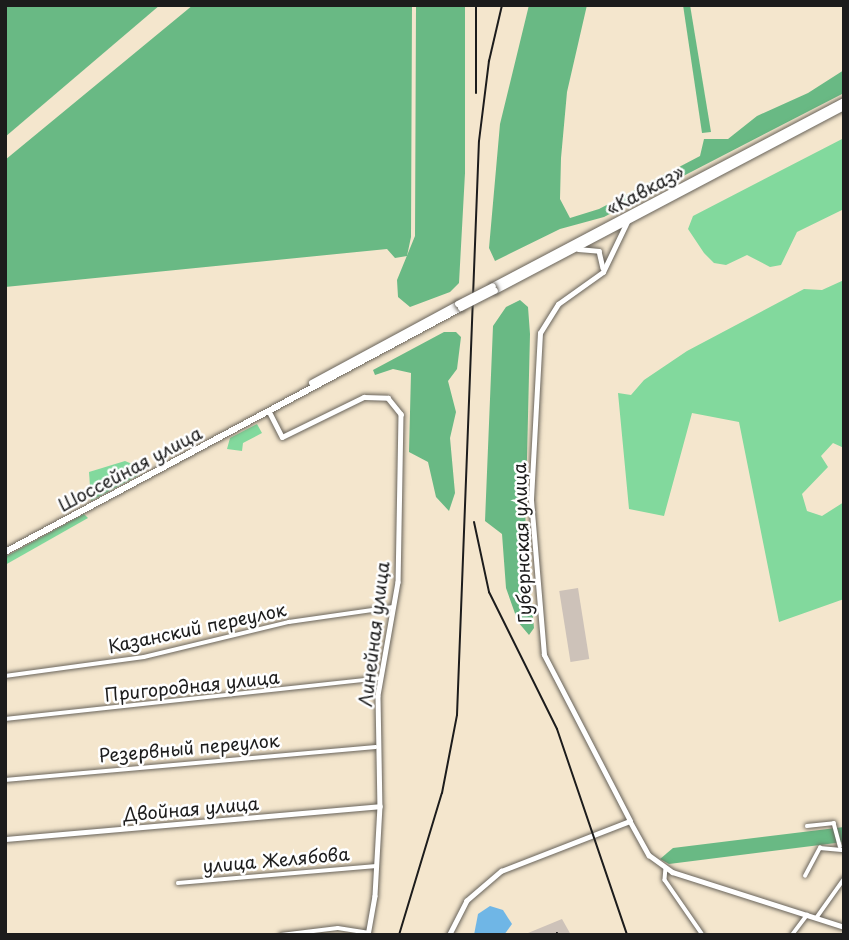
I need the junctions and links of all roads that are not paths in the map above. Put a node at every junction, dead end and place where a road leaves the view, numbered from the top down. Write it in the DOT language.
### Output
graph roads {
  1 [pos="844,101"];
  2 [pos="844,107"];
  3 [pos="628,221"];
  4 [pos="571,251"];
  5 [pos="603,272"];
  6 [pos="494,288"];
  7 [pos="460,306"];
  8 [pos="269,411"];
  9 [pos="5,552"];
  10 [pos="396,607"];
  11 [pos="5,677"];
  12 [pos="381,678"];
  13 [pos="5,719"];
  14 [pos="376,747"];
  15 [pos="5,780"];
  16 [pos="380,806"];
  17 [pos="630,821"];
  18 [pos="807,826"];
  19 [pos="5,839"];
  20 [pos="842,848"];
  21 [pos="376,866"];
  22 [pos="666,868"];
  23 [pos="805,876"];
  24 [pos="844,879"];
  25 [pos="178,883"];
  26 [pos="807,915"];
  27 [pos="817,917"];
  28 [pos="844,927"];
  29 [pos="368,934"];
  30 [pos="281,935"];
  31 [pos="449,935"];
  32 [pos="703,935"];
  33 [pos="792,935"];
  1 -- 6 [label="highway, «Кавказ»"];
  2 -- 3 [label="highway, «Кавказ»"];
  3 -- 4 [label="highway, «Кавказ»"];
  3 -- 5 [label="street"];
  4 -- 5 [label="street"];
  4 -- 6 [label="highway, «Кавказ»"];
  5 -- 17 [label="street, Губернская улица"];
  6 -- 7 [label="highway, «Кавказ», bridge"];
  7 -- 8 [label="highway, Шоссейная улица"];
  8 -- 9 [label="highway, Шоссейная улица"];
  8 -- 10 [label="street, Линейная улица"];
  10 -- 11 [label="street, Казанский переулок"];
  10 -- 12 [label="street, Линейная улица"];
  12 -- 13 [label="street, Пригородная улица"];
  12 -- 14 [label="street, Линейная улица"];
  14 -- 15 [label="street, Резервный переулок"];
  14 -- 16 [label="street, Линейная улица"];
  16 -- 19 [label="street, Двойная улица"];
  16 -- 21 [label="street, Линейная улица"];
  17 -- 22 [label="street, Губернская улица"];
  17 -- 31 [label="street"];
  18 -- 20 [label="street"];
  20 -- 23 [label="street"];
  21 -- 25 [label="street, улица Желябова"];
  21 -- 29 [label="street, Линейная улица"];
  22 -- 26 [label="street"];
  22 -- 32 [label="street"];
  24 -- 27 [label="street"];
  26 -- 27 [label="street"];
  26 -- 33 [label="street"];
  27 -- 28 [label="street"];
  29 -- 30 [label="street"];
}
